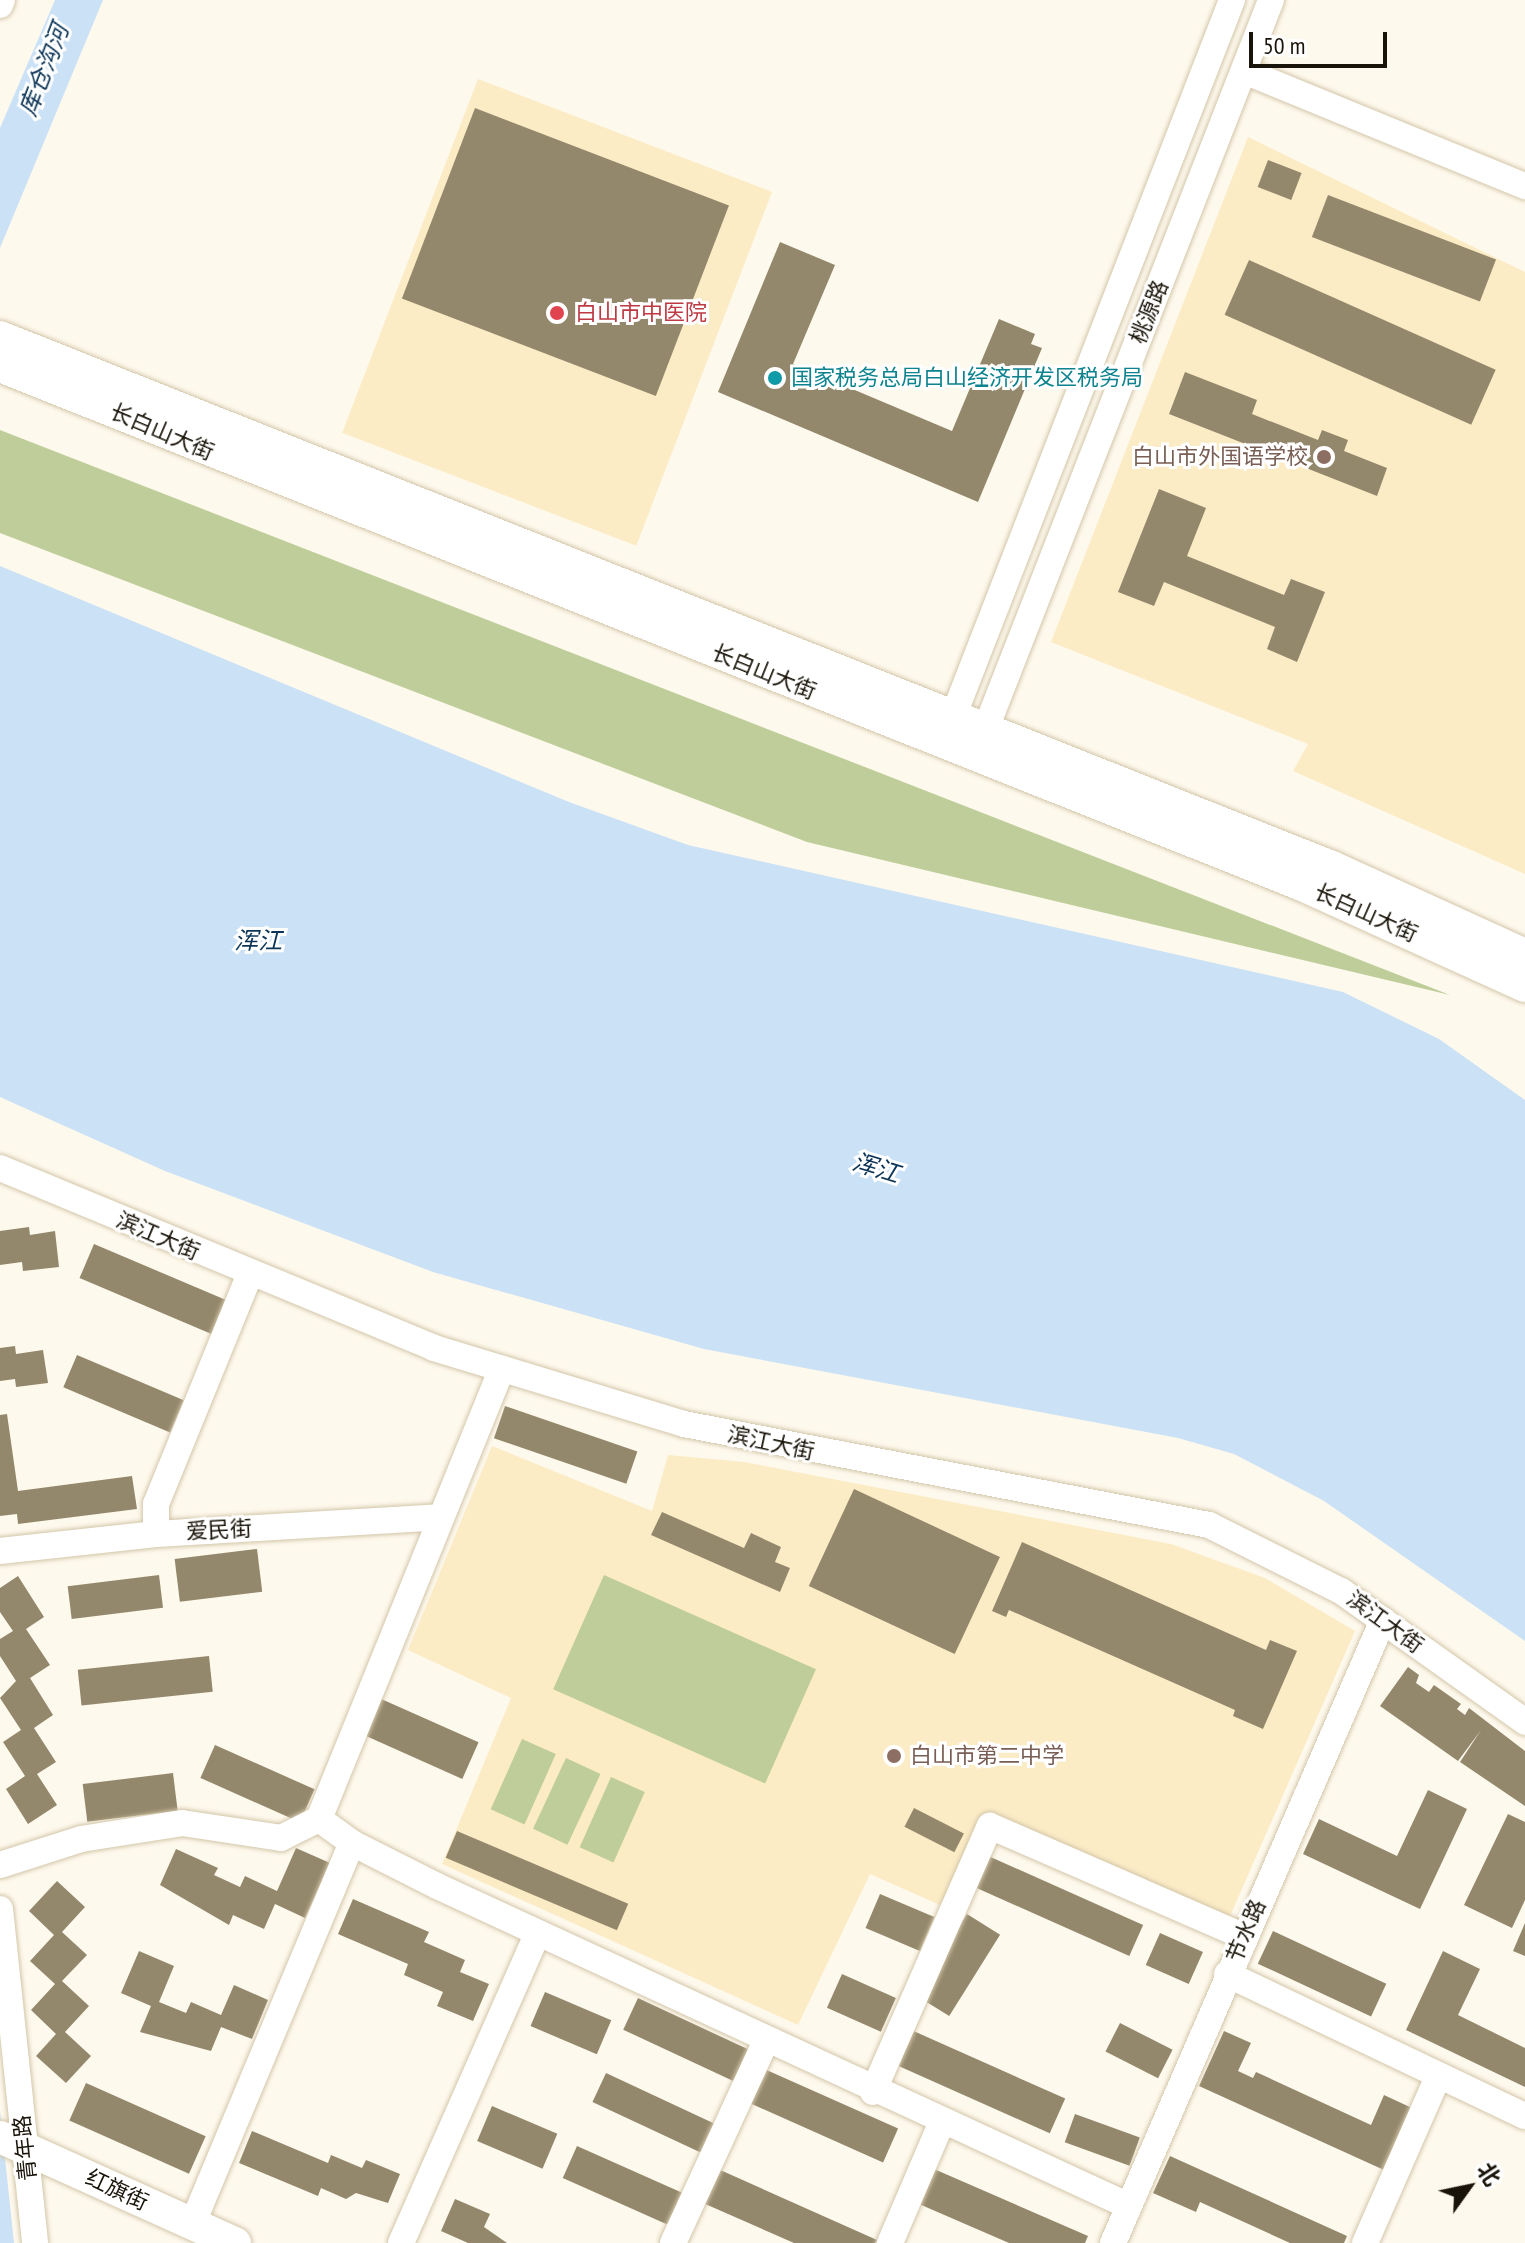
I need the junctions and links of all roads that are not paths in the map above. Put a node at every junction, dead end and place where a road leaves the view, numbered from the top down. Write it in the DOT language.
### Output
graph roads {
  1 [pos="1232,0"];
  2 [pos="1271,0"];
  3 [pos="1244,71"];
  4 [pos="1525,186"];
  5 [pos="0,337"];
  6 [pos="0,366"];
  7 [pos="985,727"];
  8 [pos="948,729"];
  9 [pos="975,757"];
  10 [pos="1525,955"];
  11 [pos="1525,986"];
  12 [pos="0,1168"];
  13 [pos="249,1276"];
  14 [pos="502,1369"];
  15 [pos="439,1517"];
  16 [pos="156,1534"];
  17 [pos="0,1551"];
  18 [pos="1383,1620"];
  19 [pos="1525,1722"];
  20 [pos="319,1819"];
  21 [pos="352,1843"];
  22 [pos="0,1865"];
  23 [pos="0,1909"];
  24 [pos="538,1933"];
  25 [pos="1243,1936"];
  26 [pos="1227,1974"];
  27 [pos="766,2041"];
  28 [pos="1438,2077"];
  29 [pos="873,2092"];
  30 [pos="1525,2116"];
  31 [pos="941,2124"];
  32 [pos="10,2141"];
  33 [pos="1129,2206"];
  34 [pos="192,2225"];
  35 [pos="35,2243"];
  36 [pos="235,2243"];
  37 [pos="401,2243"];
  38 [pos="673,2243"];
  39 [pos="890,2243"];
  40 [pos="1113,2243"];
  41 [pos="1365,2243"];
  1 -- 8 [label="street, 桃源路"];
  2 -- 3 [label="street, 桃源路"];
  3 -- 4 [label="street"];
  3 -- 7 [label="street, 桃源路"];
  5 -- 8 [label="main road, 长白山大街"];
  6 -- 8 [label="main road, 长白山大街"];
  7 -- 8 [label="main road, 长白山大街"];
  7 -- 9 [label="street, 桃源路"];
  7 -- 10 [label="main road, 长白山大街"];
  8 -- 9 [label="main road, 长白山大街"];
  9 -- 11 [label="main road, 长白山大街"];
  12 -- 13 [label="street, 滨江大街"];
  13 -- 14 [label="street, 滨江大街"];
  13 -- 16 [label="street"];
  14 -- 15 [label="street"];
  14 -- 18 [label="street, 滨江大街"];
  15 -- 16 [label="street, 爱民街"];
  15 -- 20 [label="street"];
  16 -- 17 [label="street, 爱民街"];
  18 -- 19 [label="street, 滨江大街"];
  18 -- 25 [label="street, 节水路"];
  20 -- 21 [label="street"];
  20 -- 22 [label="street"];
  21 -- 24 [label="street"];
  21 -- 34 [label="street"];
  23 -- 32 [label="street, 青年路"];
  24 -- 27 [label="street"];
  24 -- 37 [label="street"];
  25 -- 26 [label="street, 节水路"];
  25 -- 29 [label="street"];
  26 -- 28 [label="street"];
  26 -- 33 [label="street, 节水路"];
  27 -- 29 [label="street"];
  27 -- 38 [label="street"];
  28 -- 30 [label="street"];
  28 -- 41 [label="street"];
  29 -- 31 [label="street"];
  31 -- 33 [label="street"];
  31 -- 39 [label="street"];
  32 -- 34 [label="main road, 红旗街"];
  32 -- 35 [label="street, 青年路"];
  33 -- 40 [label="street, 节水路"];
  34 -- 36 [label="main road, 红旗街"];
}
